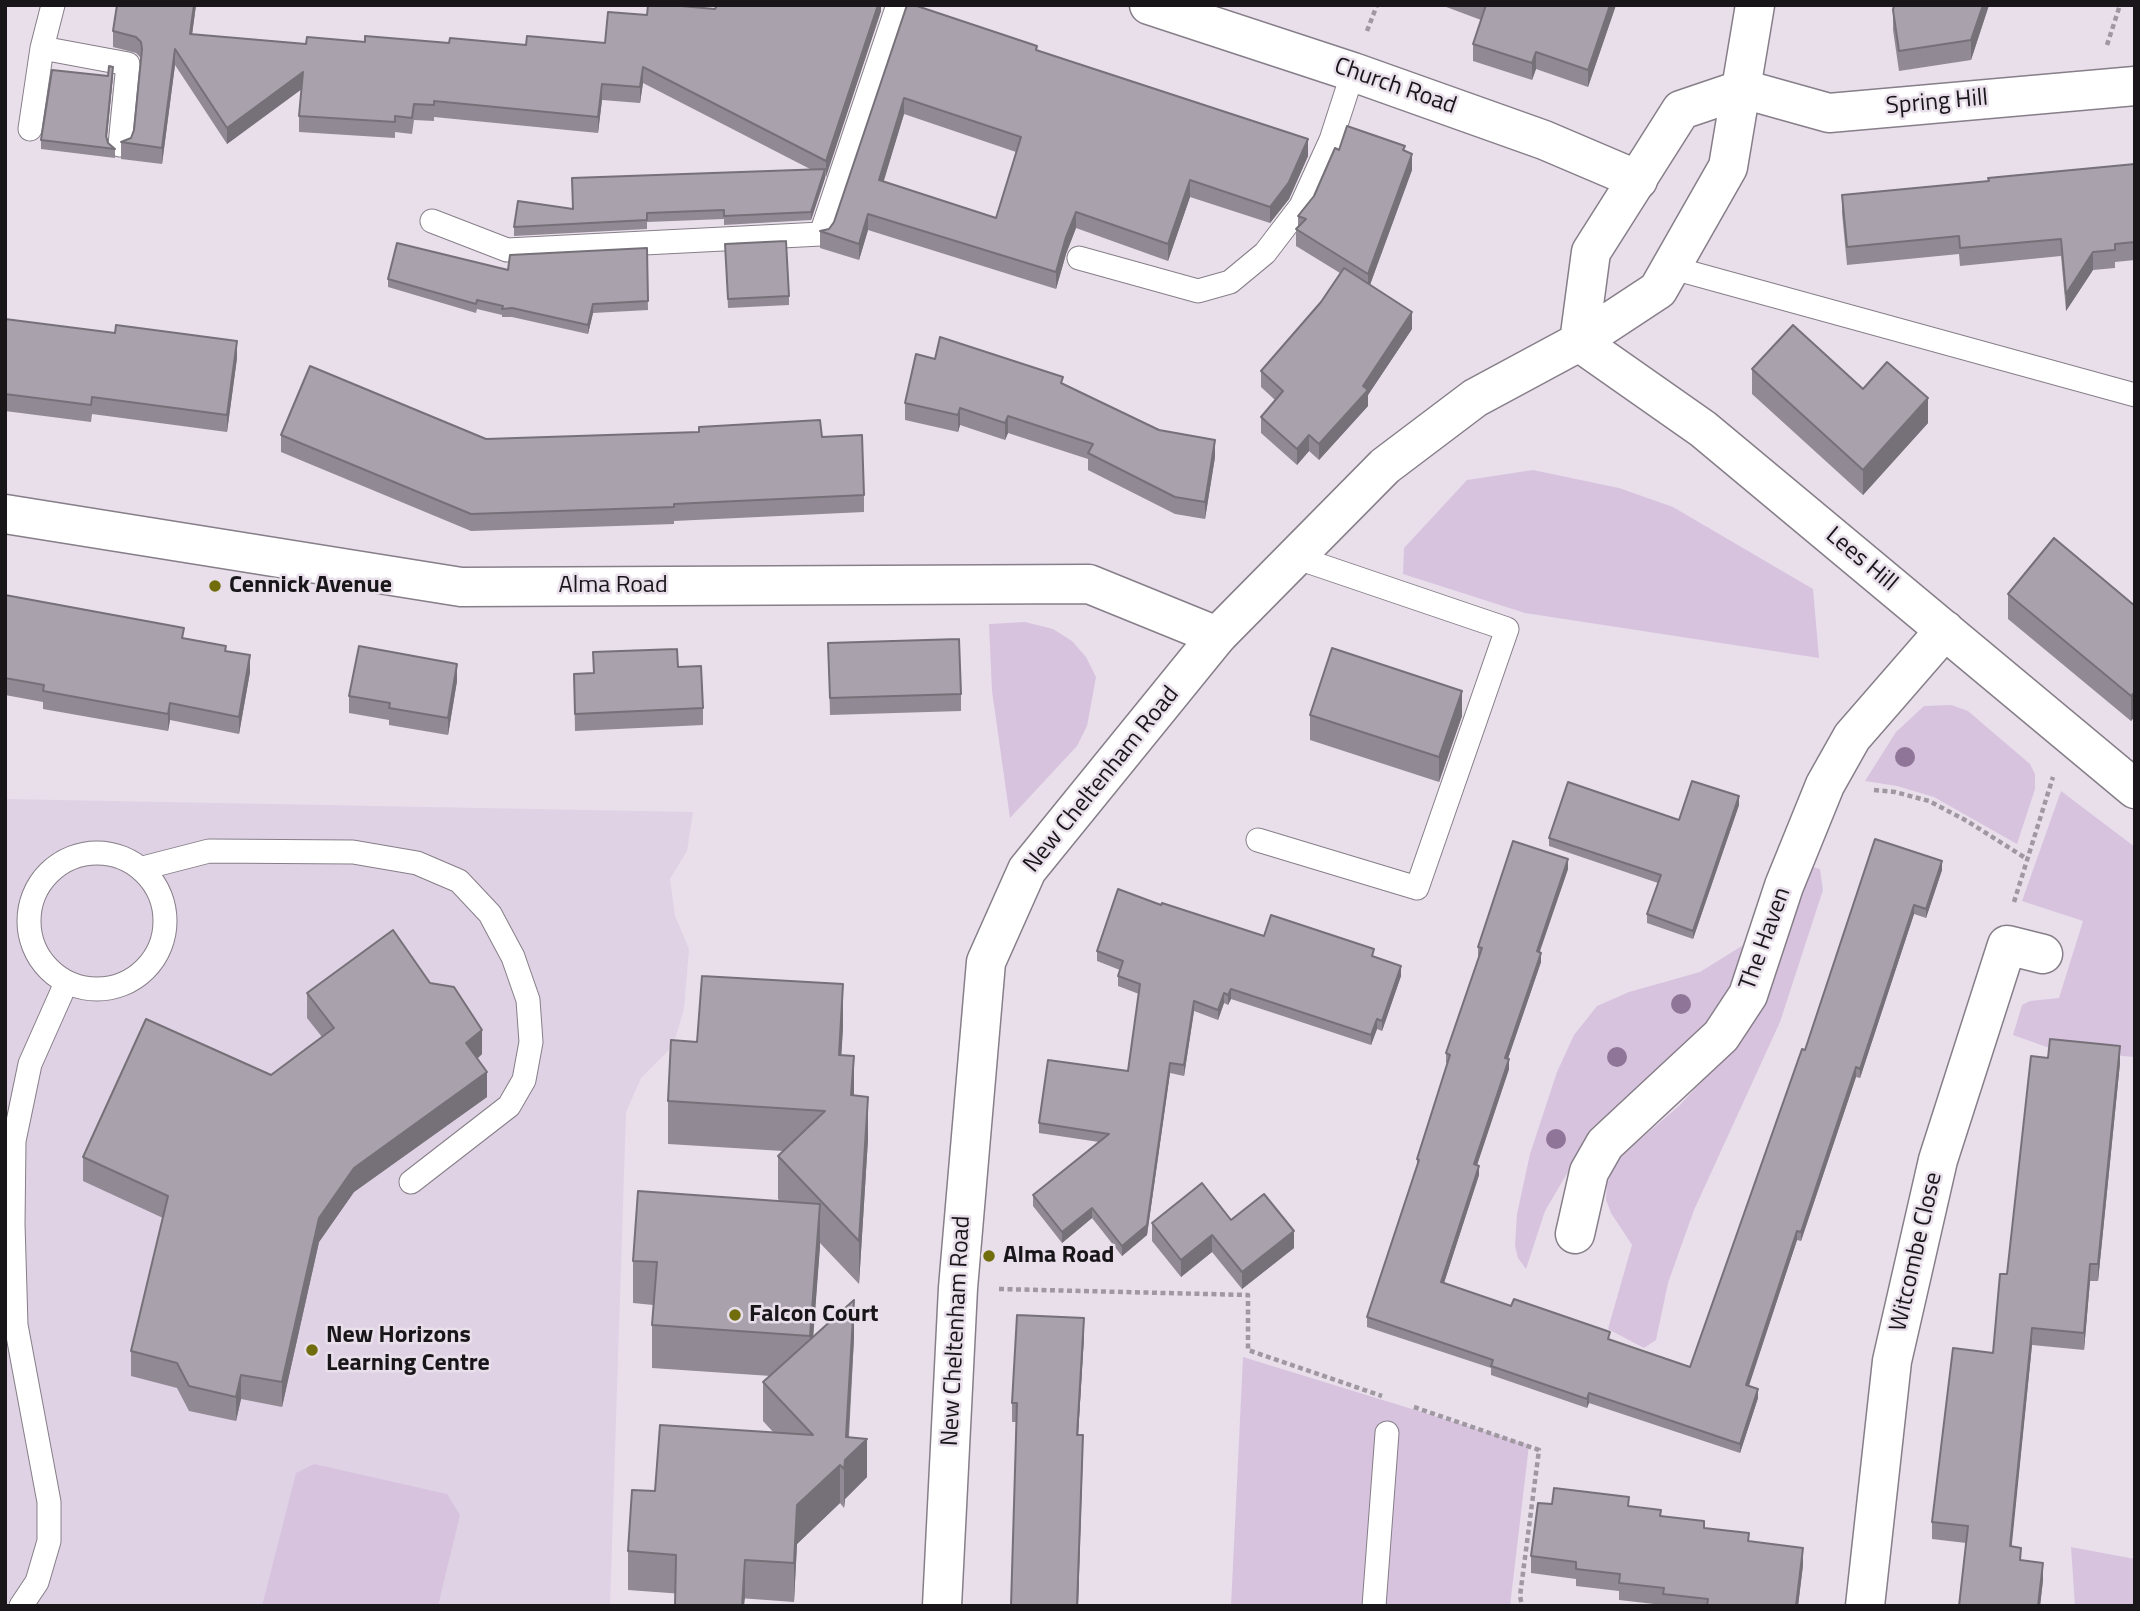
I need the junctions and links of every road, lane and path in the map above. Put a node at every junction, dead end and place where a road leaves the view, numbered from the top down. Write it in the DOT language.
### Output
graph roads {
  1 [pos="53,5"];
  2 [pos="898,5"];
  3 [pos="1149,5"];
  4 [pos="1755,5"];
  5 [pos="42,48"];
  6 [pos="1353,72"];
  7 [pos="2135,86"];
  8 [pos="1742,89"];
  9 [pos="30,129"];
  10 [pos="120,145"];
  11 [pos="1638,180"];
  12 [pos="432,221"];
  13 [pos="1079,258"];
  14 [pos="1672,268"];
  15 [pos="1579,342"];
  16 [pos="2135,395"];
  17 [pos="5,514"];
  18 [pos="1295,557"];
  19 [pos="1945,630"];
  20 [pos="1217,636"];
  21 [pos="2067,733"];
  22 [pos="2133,782"];
  23 [pos="1825,785"];
  24 [pos="1258,840"];
  25 [pos="2027,859"];
  26 [pos="143,868"];
  27 [pos="2007,945"];
  28 [pos="2043,954"];
  29 [pos="66,982"];
  30 [pos="411,1182"];
  31 [pos="1575,1234"];
  32 [pos="958,1288"];
  33 [pos="1393,1400"];
  34 [pos="1406,1404"];
  35 [pos="1387,1433"];
  36 [pos="21,1606"];
  37 [pos="942,1606"];
  38 [pos="1374,1606"];
  39 [pos="1522,1606"];
  40 [pos="1865,1606"];
  1 -- 5 [label="lane"];
  2 -- 12 [label="lane"];
  3 -- 6 [label="street, Church Road"];
  4 -- 8 [label="street, New Cheltenham Road"];
  5 -- 9 [label="lane"];
  5 -- 10 [label="lane"];
  6 -- 11 [label="street, Church Road"];
  6 -- 13 [label="lane"];
  7 -- 8 [label="street, Spring Hill"];
  8 -- 11 [label="street"];
  8 -- 14 [label="street, New Cheltenham Road"];
  11 -- 15 [label="street"];
  14 -- 15 [label="street, New Cheltenham Road"];
  14 -- 16 [label="lane"];
  15 -- 18 [label="street, New Cheltenham Road"];
  15 -- 19 [label="street, Lees Hill"];
  17 -- 20 [label="street, Alma Road"];
  18 -- 20 [label="street, New Cheltenham Road"];
  18 -- 24 [label="lane"];
  19 -- 21 [label="street, Lees Hill"];
  19 -- 23 [label="street, The Haven"];
  20 -- 32 [label="street, New Cheltenham Road"];
  21 -- 22 [label="street, Lees Hill"];
  21 -- 25 [label="path"];
  23 -- 25 [label="path"];
  23 -- 31 [label="street, The Haven"];
  25 -- 27 [label="path"];
  26 -- 29 [label="lane"];
  26 -- 29 [label="lane"];
  26 -- 30 [label="lane"];
  27 -- 28 [label="street"];
  27 -- 40 [label="street, Witcombe Close"];
  29 -- 36 [label="lane"];
  32 -- 33 [label="path"];
  32 -- 37 [label="street, New Cheltenham Road"];
  34 -- 39 [label="path"];
  35 -- 38 [label="lane"];
}
